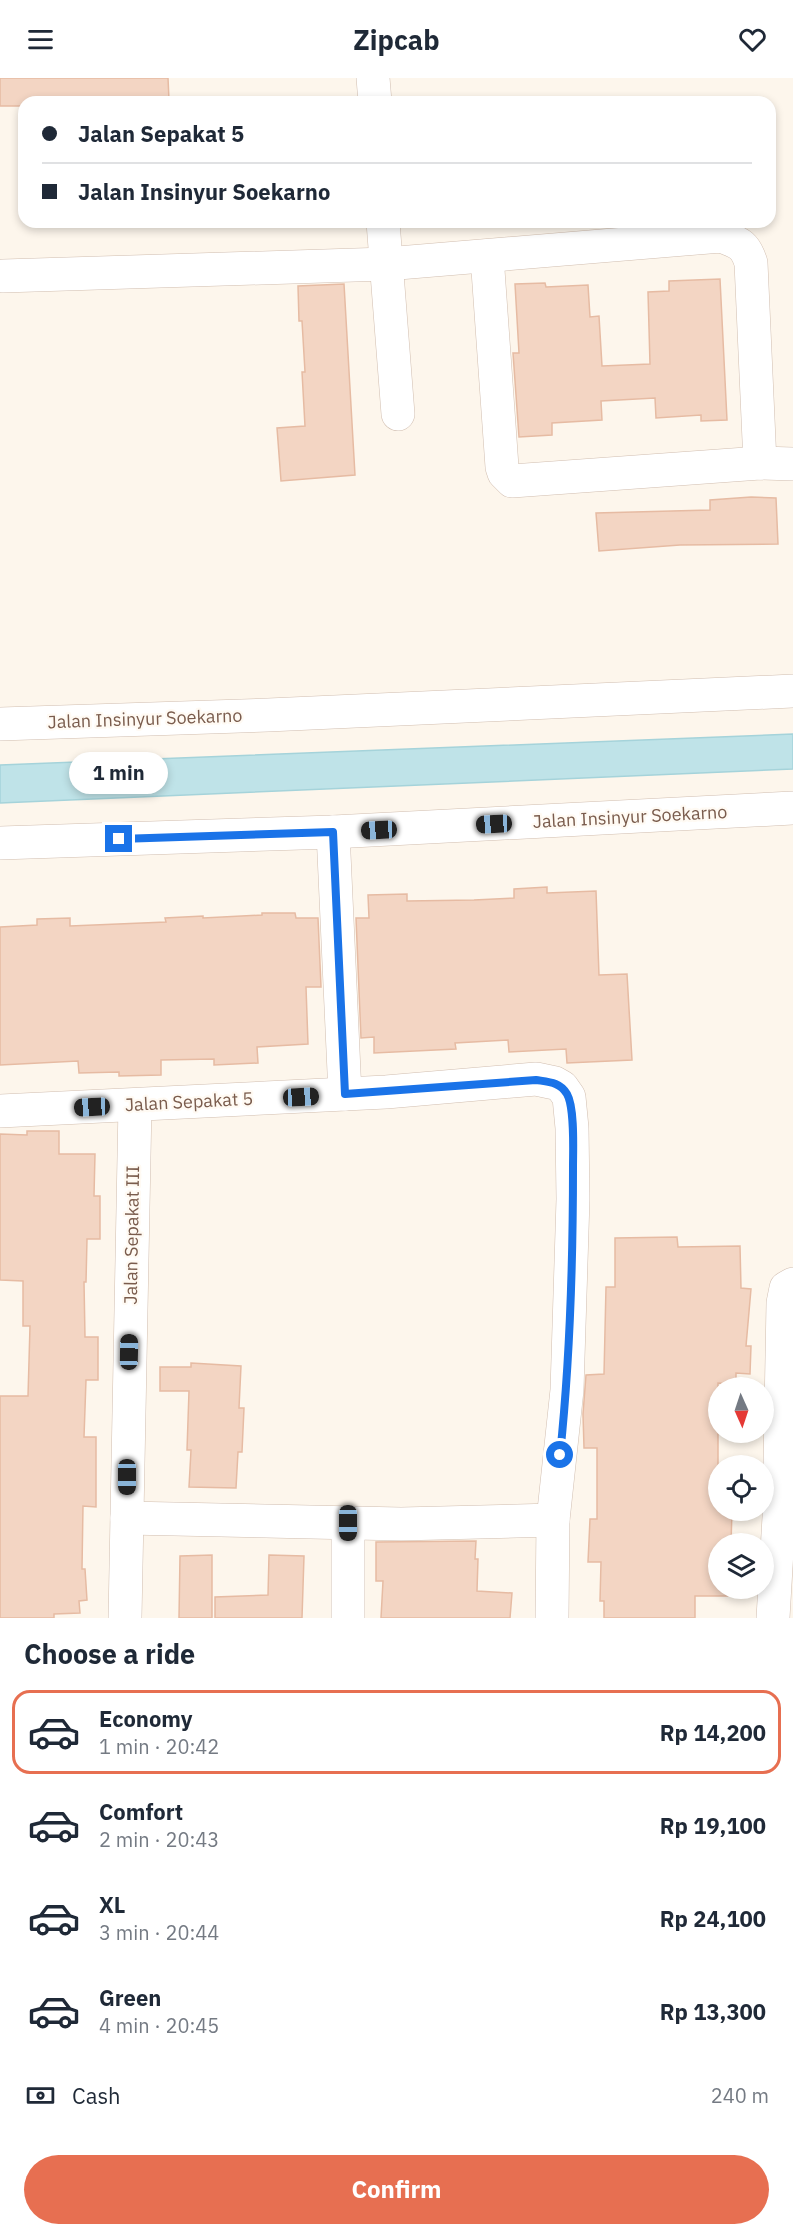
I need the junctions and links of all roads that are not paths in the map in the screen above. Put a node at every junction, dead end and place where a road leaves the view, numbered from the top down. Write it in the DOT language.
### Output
graph roads {
  1 [pos="373,78"];
  2 [pos="374,96"];
  3 [pos="383,228"];
  4 [pos="487,256"];
  5 [pos="386,264"];
  6 [pos="3,276"];
  7 [pos="398,414"];
  8 [pos="760,463"];
  9 [pos="793,464"];
  10 [pos="793,691"];
  11 [pos="0,724"];
  12 [pos="793,808"];
  13 [pos="333,832"];
  14 [pos="0,843"];
  15 [pos="345,1094"];
  16 [pos="135,1105"];
  17 [pos="0,1111"];
  18 [pos="793,1284"];
  19 [pos="127,1518"];
  20 [pos="553,1520"];
  21 [pos="348,1523"];
  22 [pos="125,1618"];
  23 [pos="348,1618"];
  24 [pos="552,1618"];
  25 [pos="773,1618"];
  1 -- 2 [label="street"];
  3 -- 5 [label="street"];
  4 -- 5 [label="street"];
  4 -- 8 [label="street"];
  4 -- 8 [label="street"];
  5 -- 6 [label="street"];
  5 -- 7 [label="street"];
  8 -- 9 [label="street"];
  10 -- 11 [label="street, Jalan Insinyur Soekarno"];
  12 -- 13 [label="street, Jalan Insinyur Soekarno"];
  13 -- 14 [label="street, Jalan Insinyur Soekarno"];
  13 -- 15 [label="street"];
  15 -- 16 [label="street, Jalan Sepakat 5"];
  15 -- 20 [label="street, Jalan Sepakat 5"];
  16 -- 17 [label="street, Jalan Sepakat 5"];
  16 -- 19 [label="street, Jalan Sepakat III"];
  18 -- 25 [label="street"];
  19 -- 21 [label="street"];
  19 -- 22 [label="street, Jalan Sepakat III"];
  20 -- 21 [label="street"];
  20 -- 24 [label="street, Jalan Sepakat 5"];
  21 -- 23 [label="street"];
}
